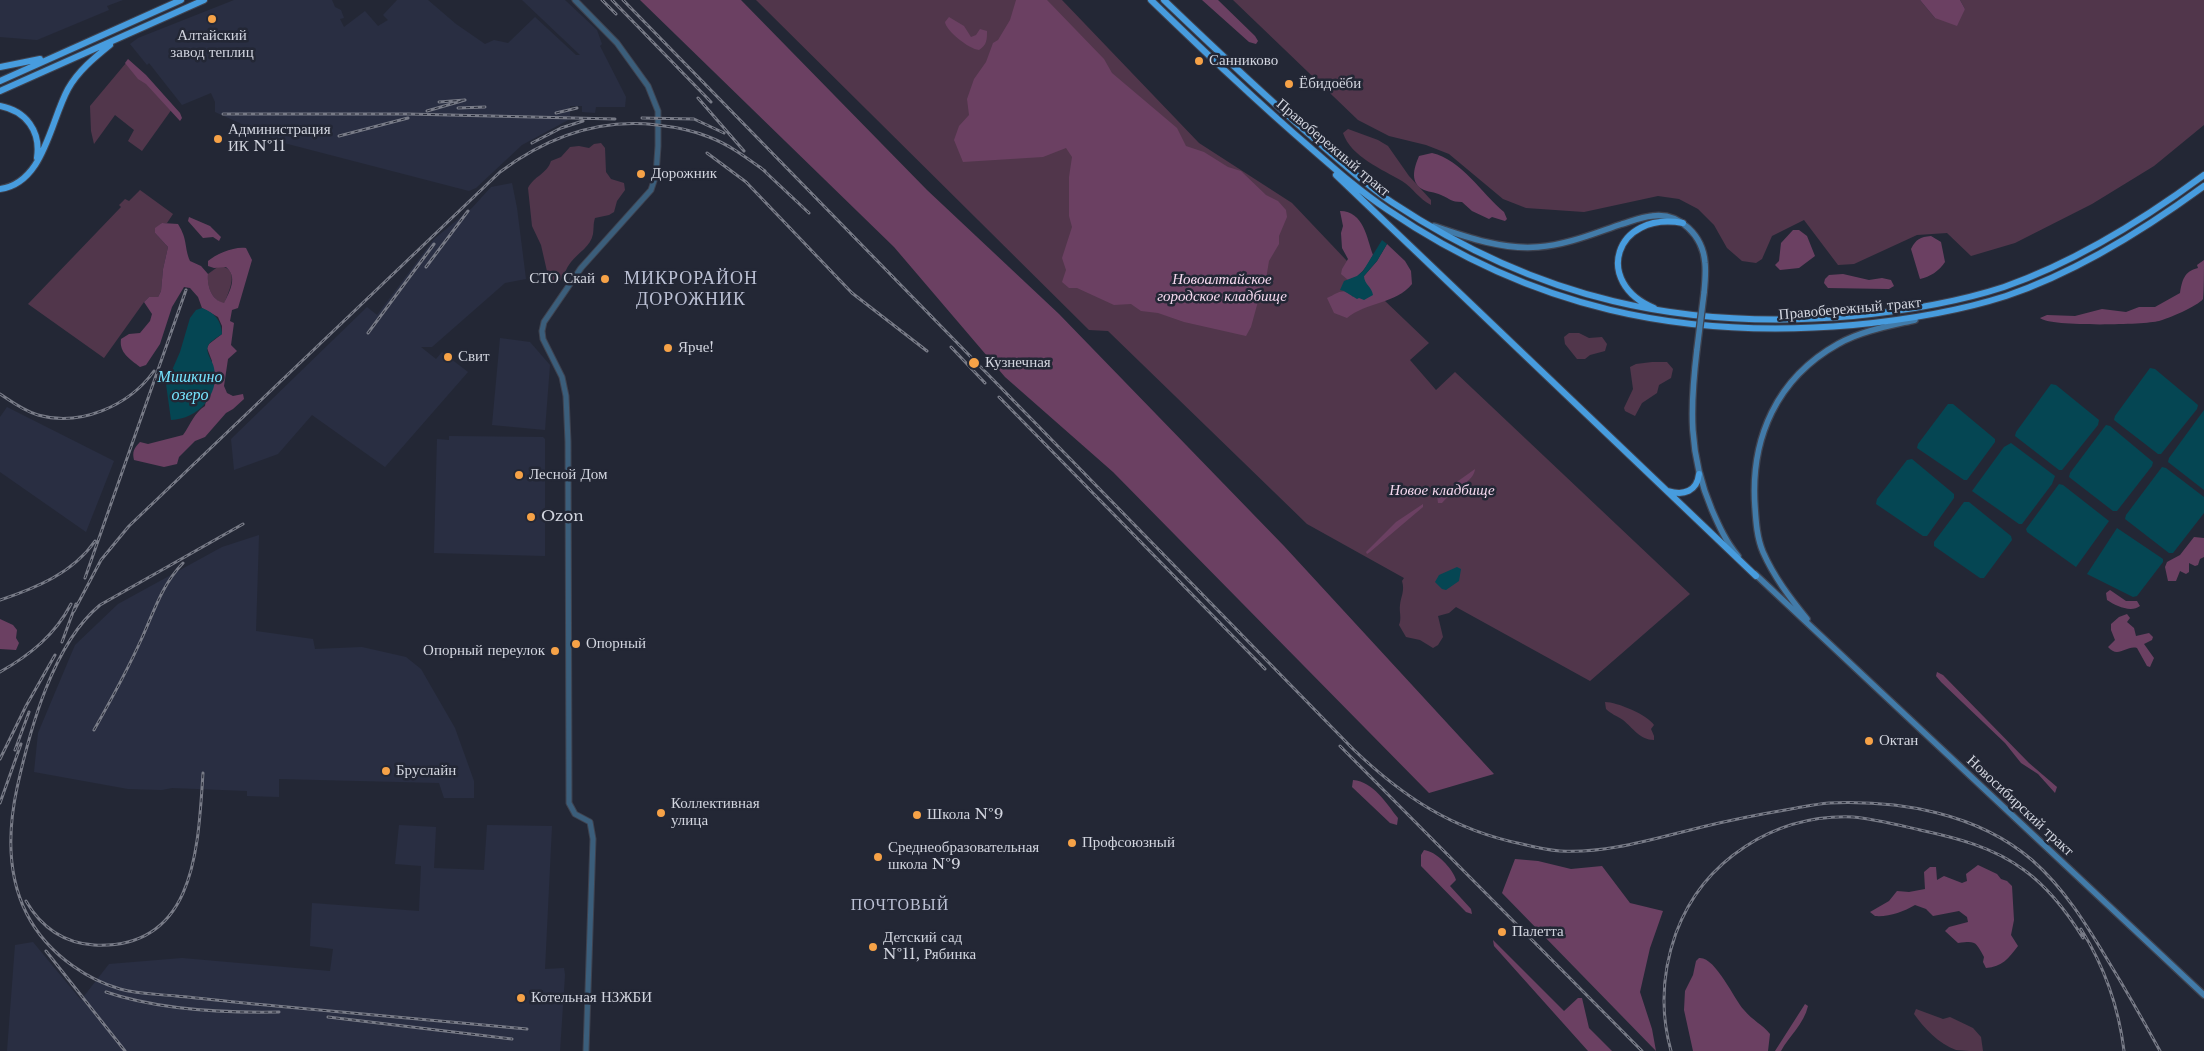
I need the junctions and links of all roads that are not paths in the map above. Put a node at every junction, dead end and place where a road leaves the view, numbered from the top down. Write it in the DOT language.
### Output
graph roads {
  1 [pos="181,0"];
  2 [pos="204,0"];
  3 [pos="575,0"];
  4 [pos="1151,0"];
  5 [pos="1164,0"];
  6 [pos="117,38"];
  7 [pos="68,51"];
  8 [pos="0,67"];
  9 [pos="0,81"];
  10 [pos="0,91"];
  11 [pos="0,106"];
  12 [pos="1282,124"];
  13 [pos="34,166"];
  14 [pos="2204,175"];
  15 [pos="2204,186"];
  16 [pos="0,190"];
  17 [pos="1425,222"];
  18 [pos="1682,223"];
  19 [pos="1666,313"];
  20 [pos="1938,314"];
  21 [pos="1699,474"];
  22 [pos="1661,487"];
  23 [pos="1756,576"];
  24 [pos="1819,634"];
  25 [pos="2204,995"];
  26 [pos="586,1051"];
  1 -- 7 [label="highway"];
  2 -- 6 [label="highway"];
  3 -- 26 [label="street"];
  4 -- 12 [label="highway, Правобережный тракт"];
  5 -- 17 [label="highway, Правобережный тракт"];
  6 -- 10 [label="highway"];
  6 -- 13 [label="highway"];
  7 -- 8 [label="highway"];
  7 -- 9 [label="highway"];
  11 -- 13 [label="highway"];
  12 -- 20 [label="highway, Правобережный тракт"];
  12 -- 22 [label="highway"];
  13 -- 16 [label="highway"];
  14 -- 19 [label="highway, Правобережный тракт"];
  15 -- 20 [label="highway, Правобережный тракт"];
  17 -- 18 [label="main road"];
  17 -- 19 [label="highway, Правобережный тракт"];
  18 -- 19 [label="highway"];
  18 -- 21 [label="main road, bridge"];
  20 -- 24 [label="main road"];
  21 -- 22 [label="highway"];
  21 -- 23 [label="main road"];
  22 -- 23 [label="highway"];
  23 -- 24 [label="main road"];
  24 -- 25 [label="main road, Новосибирский тракт"];
}
